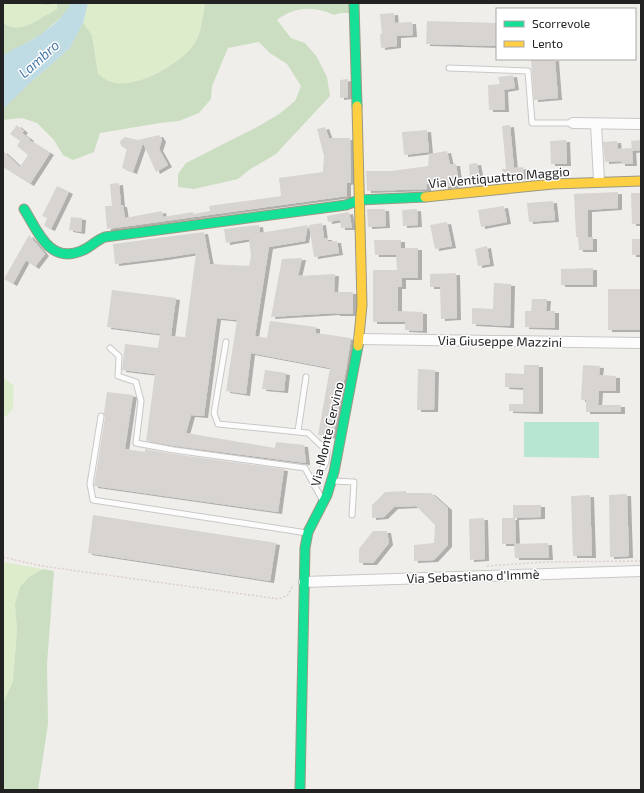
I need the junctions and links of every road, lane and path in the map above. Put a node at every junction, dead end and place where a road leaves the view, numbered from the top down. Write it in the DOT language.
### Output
graph roads {
  1 [pos="354,3"];
  2 [pos="449,68"];
  3 [pos="573,123"];
  4 [pos="596,124"];
  5 [pos="641,124"];
  6 [pos="600,181"];
  7 [pos="641,181"];
  8 [pos="359,200"];
  9 [pos="24,209"];
  10 [pos="359,340"];
  11 [pos="226,342"];
  12 [pos="641,343"];
  13 [pos="110,348"];
  14 [pos="306,377"];
  15 [pos="101,416"];
  16 [pos="298,431"];
  17 [pos="332,481"];
  18 [pos="314,485"];
  19 [pos="323,502"];
  20 [pos="352,516"];
  21 [pos="308,533"];
  22 [pos="3,557"];
  23 [pos="641,571"];
  24 [pos="304,582"];
  25 [pos="300,790"];
  1 -- 8 [label="street"];
  2 -- 3 [label="lane"];
  3 -- 4 [label="street"];
  4 -- 5 [label="street"];
  4 -- 6 [label="street"];
  6 -- 7 [label="street, Via Ventiquattro Maggio"];
  6 -- 8 [label="street, Via Ventiquattro Maggio"];
  8 -- 9 [label="street, Via Ventiquattro Maggio"];
  8 -- 10 [label="street, Via Monte Cervino"];
  10 -- 12 [label="street, Via Giuseppe Mazzini"];
  10 -- 17 [label="street, Via Monte Cervino"];
  11 -- 16 [label="lane"];
  13 -- 18 [label="lane"];
  14 -- 16 [label="lane"];
  15 -- 21 [label="lane"];
  16 -- 18 [label="lane"];
  17 -- 19 [label="street, Via Monte Cervino"];
  17 -- 20 [label="lane"];
  18 -- 19 [label="lane"];
  19 -- 21 [label="street, Via Monte Cervino"];
  21 -- 24 [label="street, Via Monte Cervino"];
  22 -- 24 [label="path"];
  23 -- 24 [label="street, Via Sebastiano d'Immè"];
  24 -- 25 [label="street, Via Monte Cervino"];
}
